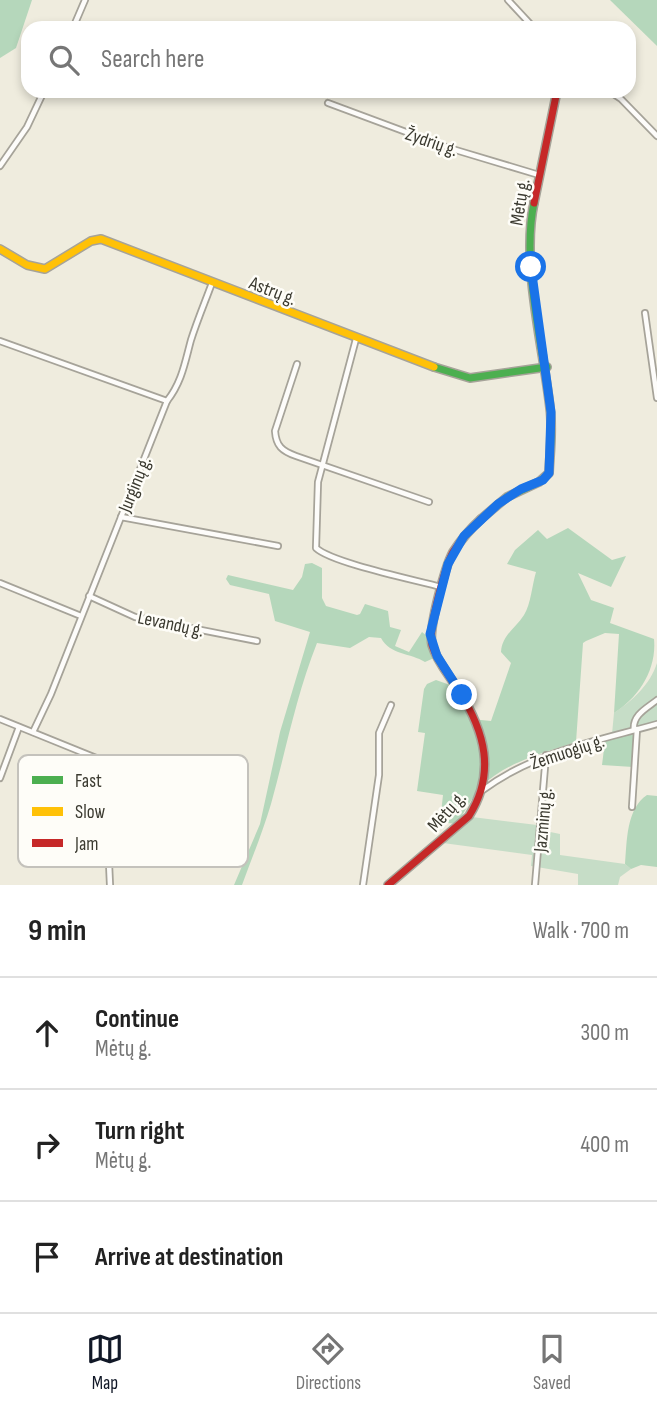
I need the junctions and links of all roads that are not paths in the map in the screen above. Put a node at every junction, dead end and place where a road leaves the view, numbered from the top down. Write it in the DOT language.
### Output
graph roads {
  1 [pos="85,0"];
  2 [pos="508,0"];
  3 [pos="76,21"];
  4 [pos="528,21"];
  5 [pos="41,98"];
  6 [pos="556,98"];
  7 [pos="620,98"];
  8 [pos="328,103"];
  9 [pos="657,136"];
  10 [pos="0,166"];
  11 [pos="539,175"];
  12 [pos="0,249"];
  13 [pos="212,283"];
  14 [pos="645,313"];
  15 [pos="356,339"];
  16 [pos="0,341"];
  17 [pos="297,364"];
  18 [pos="547,367"];
  19 [pos="657,398"];
  20 [pos="167,401"];
  21 [pos="322,465"];
  22 [pos="429,502"];
  23 [pos="121,517"];
  24 [pos="278,546"];
  25 [pos="0,583"];
  26 [pos="442,587"];
  27 [pos="89,596"];
  28 [pos="81,616"];
  29 [pos="257,641"];
  30 [pos="657,700"];
  31 [pos="391,705"];
  32 [pos="0,719"];
  33 [pos="657,724"];
  34 [pos="19,727"];
  35 [pos="636,730"];
  36 [pos="33,732"];
  37 [pos="89,755"];
  38 [pos="546,755"];
  39 [pos="0,778"];
  40 [pos="482,790"];
  41 [pos="632,807"];
  42 [pos="109,867"];
  43 [pos="110,885"];
  44 [pos="363,885"];
  45 [pos="388,885"];
  46 [pos="535,885"];
  1 -- 3 [label="street"];
  2 -- 4 [label="street"];
  5 -- 10 [label="street"];
  6 -- 11 [label="street, Mėtų g."];
  7 -- 9 [label="street"];
  8 -- 11 [label="street, Žydrių g."];
  11 -- 18 [label="street, Mėtų g."];
  12 -- 13 [label="street, Astrų g."];
  13 -- 15 [label="street, Astrų g."];
  13 -- 20 [label="street, Jurginų g."];
  14 -- 19 [label="street"];
  15 -- 18 [label="street, Astrų g."];
  15 -- 21 [label="street"];
  16 -- 20 [label="street"];
  17 -- 21 [label="street"];
  18 -- 26 [label="street, Mėtų g."];
  20 -- 23 [label="street, Jurginų g."];
  21 -- 22 [label="street"];
  21 -- 26 [label="street"];
  23 -- 24 [label="street"];
  23 -- 27 [label="street, Jurginų g."];
  25 -- 28 [label="street"];
  26 -- 40 [label="street, Mėtų g."];
  27 -- 28 [label="street, Jurginų g."];
  27 -- 29 [label="street, Levandų g."];
  28 -- 36 [label="street, Jurginų g."];
  30 -- 35 [label="street"];
  31 -- 44 [label="street"];
  32 -- 34 [label="street"];
  33 -- 35 [label="street, Žemuogių g."];
  34 -- 36 [label="street"];
  34 -- 39 [label="street"];
  35 -- 38 [label="street, Žemuogių g."];
  35 -- 41 [label="street"];
  36 -- 37 [label="street"];
  38 -- 40 [label="street, Žemuogių g."];
  38 -- 46 [label="street, Jazminų g."];
  40 -- 45 [label="street, Mėtų g."];
  42 -- 43 [label="street"];
}
